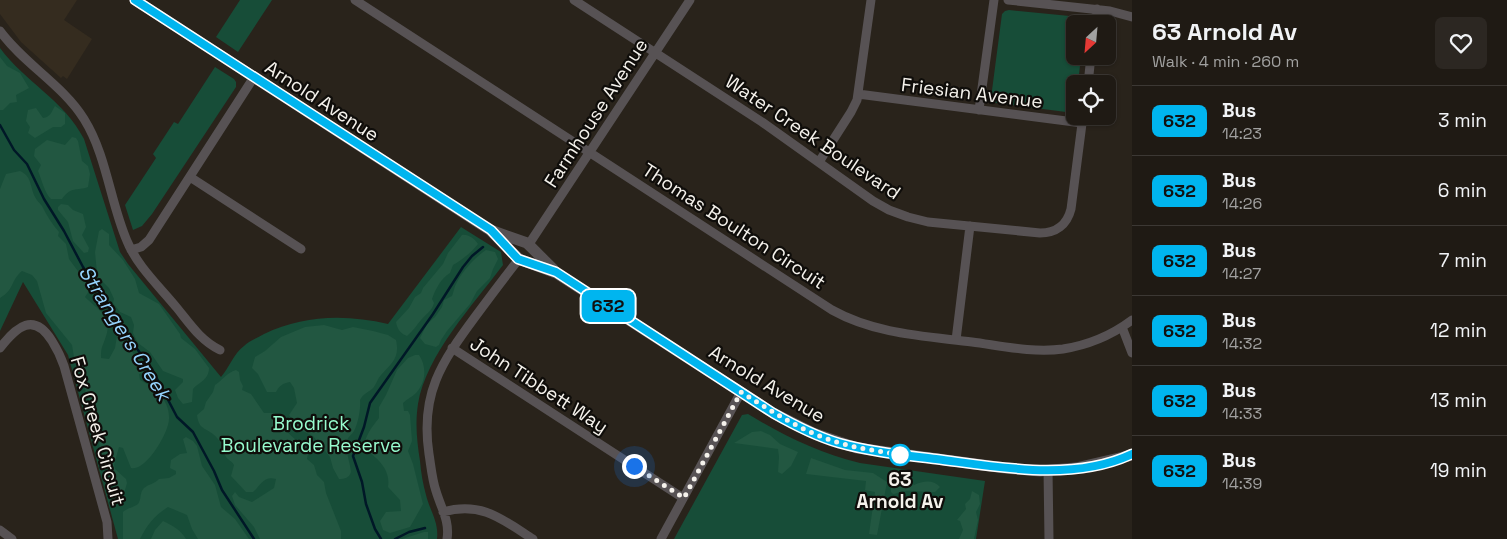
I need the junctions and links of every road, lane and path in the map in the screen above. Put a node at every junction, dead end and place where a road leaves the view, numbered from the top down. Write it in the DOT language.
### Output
graph roads {
  1 [pos="134,0"];
  2 [pos="355,0"];
  3 [pos="574,0"];
  4 [pos="690,0"];
  5 [pos="871,0"];
  6 [pos="994,0"];
  7 [pos="1008,0"];
  8 [pos="1097,9"];
  9 [pos="1096,15"];
  10 [pos="1132,17"];
  11 [pos="0,32"];
  12 [pos="656,53"];
  13 [pos="254,77"];
  14 [pos="858,94"];
  15 [pos="979,110"];
  16 [pos="1066,118"];
  17 [pos="1082,125"];
  18 [pos="590,152"];
  19 [pos="819,162"];
  20 [pos="190,177"];
  21 [pos="970,226"];
  22 [pos="491,230"];
  23 [pos="528,245"];
  24 [pos="301,249"];
  25 [pos="131,250"];
  26 [pos="519,258"];
  27 [pos="556,272"];
  28 [pos="1132,320"];
  29 [pos="1122,327"];
  30 [pos="956,340"];
  31 [pos="0,348"];
  32 [pos="452,348"];
  33 [pos="220,350"];
  34 [pos="1132,353"];
  35 [pos="741,392"];
  36 [pos="1132,455"];
  37 [pos="1048,470"];
  38 [pos="684,498"];
  39 [pos="443,512"];
  40 [pos="0,530"];
  41 [pos="12,539"];
  42 [pos="108,539"];
  43 [pos="447,539"];
  44 [pos="533,539"];
  45 [pos="661,539"];
  46 [pos="1049,539"];
  1 -- 13 [label="street, Arnold Avenue"];
  2 -- 18 [label="street, Thomas Boulton Circuit"];
  3 -- 12 [label="street, Water Creek Boulevard"];
  4 -- 12 [label="street, Farmhouse Avenue"];
  5 -- 14 [label="street"];
  6 -- 15 [label="street"];
  7 -- 8 [label="street"];
  8 -- 9 [label="street"];
  8 -- 10 [label="street"];
  11 -- 25 [label="street"];
  12 -- 18 [label="street, Farmhouse Avenue"];
  12 -- 19 [label="street, Water Creek Boulevard"];
  13 -- 20 [label="street"];
  13 -- 22 [label="street, Arnold Avenue"];
  14 -- 15 [label="street, Friesian Avenue"];
  14 -- 19 [label="street"];
  15 -- 16 [label="street, Friesian Avenue"];
  17 -- 21 [label="street, Water Creek Boulevard"];
  18 -- 23 [label="street, Farmhouse Avenue"];
  18 -- 30 [label="street, Thomas Boulton Circuit"];
  19 -- 21 [label="street, Water Creek Boulevard"];
  20 -- 24 [label="street"];
  20 -- 25 [label="street"];
  21 -- 30 [label="street"];
  22 -- 23 [label="street, Arnold Avenue"];
  22 -- 26 [label="street, Arnold Avenue"];
  23 -- 26 [label="street"];
  23 -- 26 [label="street"];
  23 -- 27 [label="street, Arnold Avenue"];
  25 -- 33 [label="street"];
  26 -- 27 [label="street, Arnold Avenue"];
  26 -- 32 [label="street"];
  27 -- 35 [label="street, Arnold Avenue"];
  28 -- 29 [label="street, Thomas Boulton Circuit"];
  29 -- 30 [label="street, Thomas Boulton Circuit"];
  29 -- 34 [label="street"];
  31 -- 42 [label="street, Fox Creek Circuit"];
  32 -- 38 [label="street, John Tibbett Way"];
  32 -- 39 [label="street"];
  35 -- 37 [label="street, Arnold Avenue"];
  35 -- 38 [label="street"];
  36 -- 37 [label="street, Arnold Avenue"];
  37 -- 46 [label="street"];
  38 -- 45 [label="street"];
  39 -- 43 [label="street"];
  39 -- 44 [label="street"];
  40 -- 41 [label="street"];
}
